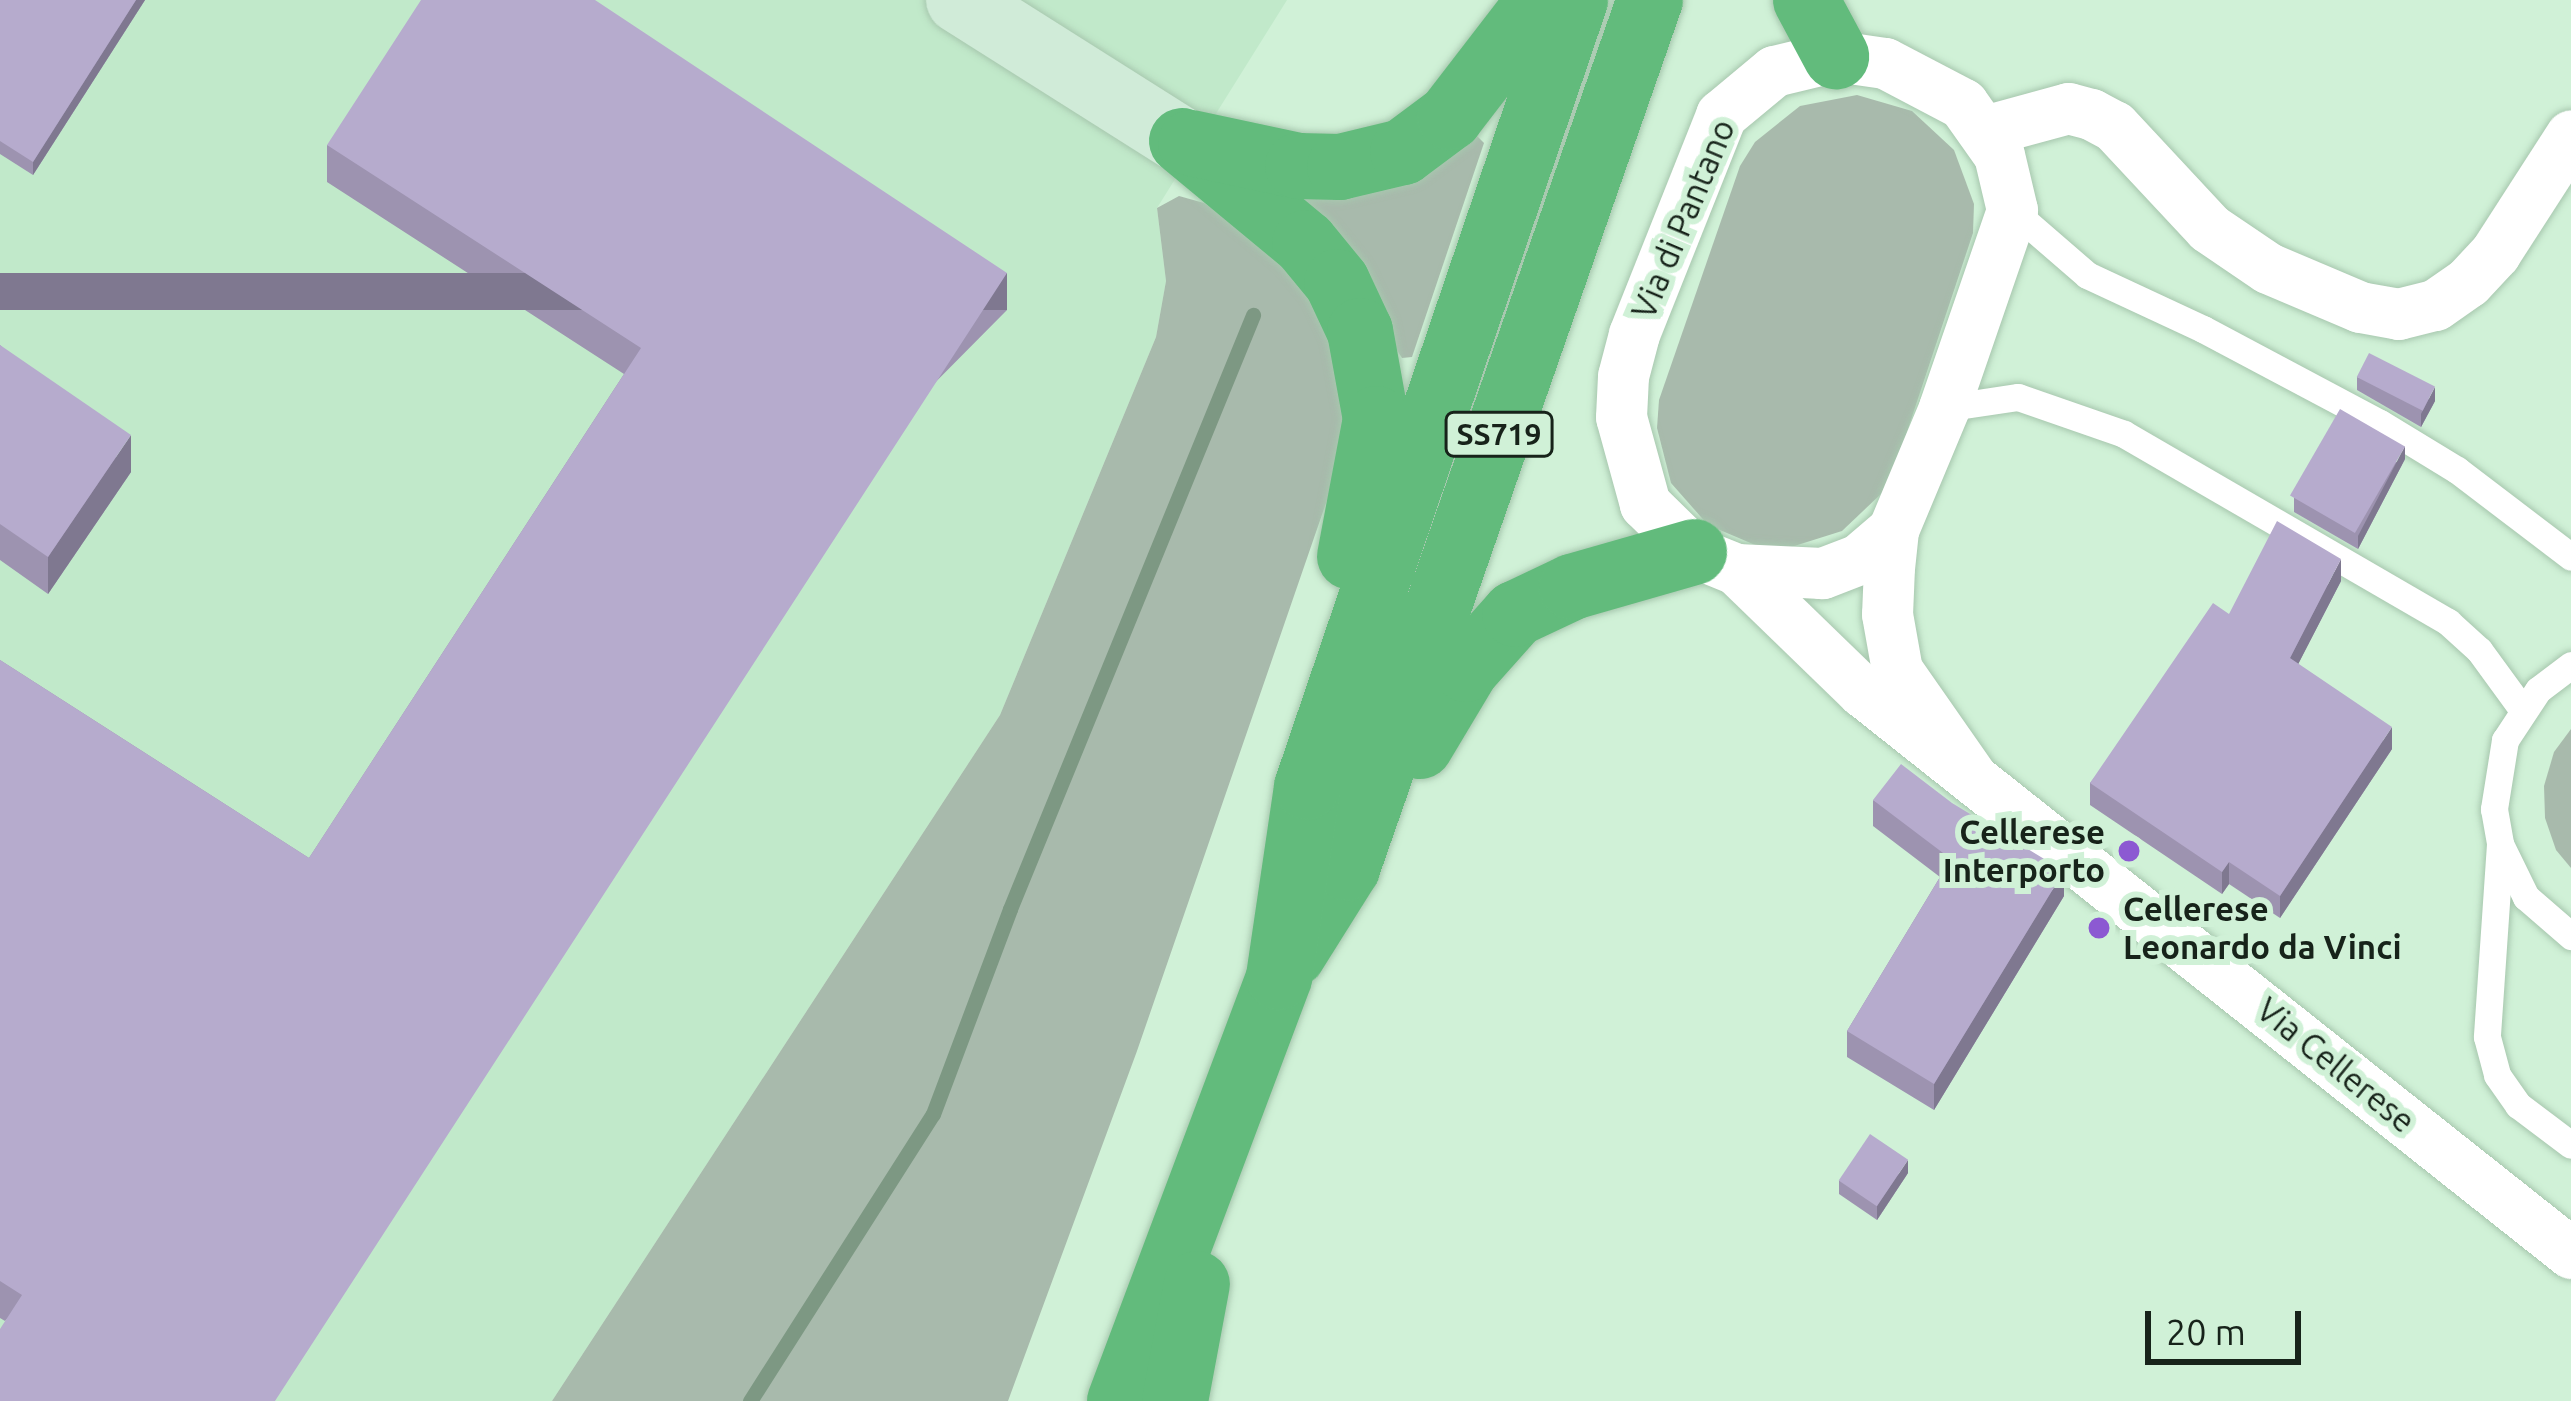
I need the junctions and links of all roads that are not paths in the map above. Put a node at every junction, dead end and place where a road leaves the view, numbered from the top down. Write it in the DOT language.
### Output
graph roads {
  1 [pos="959,0"];
  2 [pos="1540,0"];
  3 [pos="1575,0"];
  4 [pos="1650,0"];
  5 [pos="1821,28"];
  6 [pos="1984,131"];
  7 [pos="2571,135"];
  8 [pos="1182,141"];
  9 [pos="2012,210"];
  10 [pos="1944,408"];
  11 [pos="1893,530"];
  12 [pos="2571,556"];
  13 [pos="1715,560"];
  14 [pos="2571,664"];
  15 [pos="2522,710"];
  16 [pos="1971,776"];
  17 [pos="1307,787"];
  18 [pos="2500,844"];
  19 [pos="1347,868"];
  20 [pos="2100,877"];
  21 [pos="2571,936"];
  22 [pos="1279,977"];
  23 [pos="1226,1127"];
  24 [pos="2571,1145"];
  25 [pos="2571,1253"];
  26 [pos="1074,1401"];
  27 [pos="1120,1401"];
  28 [pos="1175,1401"];
  1 -- 8 [label="street"];
  2 -- 8 [label="highway"];
  3 -- 17 [label="highway, SS719"];
  4 -- 19 [label="highway, SS719"];
  5 -- 6 [label="street, Via di Pantano"];
  5 -- 13 [label="street, Via di Pantano"];
  6 -- 7 [label="street"];
  6 -- 9 [label="street, Via di Pantano"];
  8 -- 17 [label="highway"];
  9 -- 10 [label="street, Via di Pantano"];
  9 -- 12 [label="lane"];
  10 -- 11 [label="street, Via di Pantano"];
  10 -- 15 [label="lane"];
  11 -- 13 [label="street"];
  11 -- 16 [label="street, Via di Pantano"];
  13 -- 16 [label="street, Via di Pantano"];
  13 -- 19 [label="highway"];
  14 -- 15 [label="lane"];
  15 -- 18 [label="lane"];
  16 -- 20 [label="street, Via di Pantano"];
  17 -- 22 [label="highway, SS719"];
  18 -- 21 [label="lane"];
  18 -- 24 [label="lane"];
  19 -- 22 [label="highway, SS719"];
  20 -- 25 [label="street, Via Cellerese"];
  22 -- 23 [label="highway, SS719"];
  23 -- 26 [label="highway"];
  23 -- 27 [label="highway, SS719"];
  23 -- 28 [label="highway"];
}
